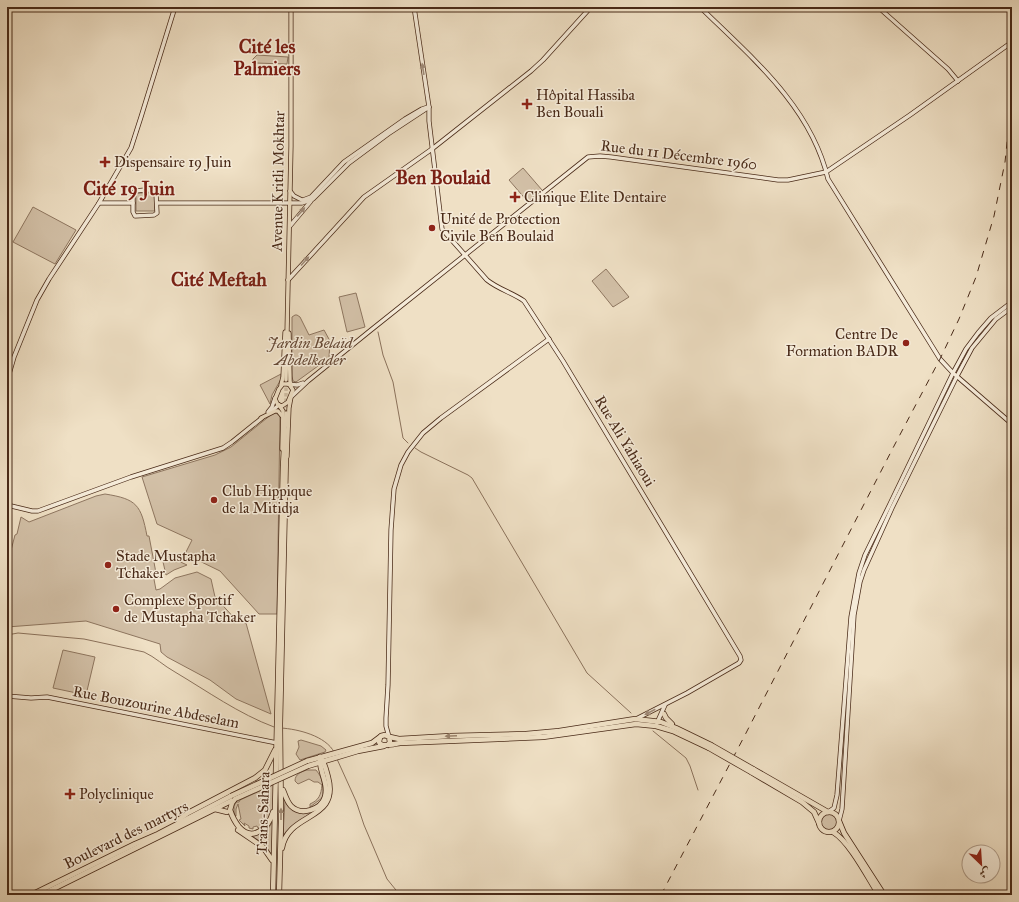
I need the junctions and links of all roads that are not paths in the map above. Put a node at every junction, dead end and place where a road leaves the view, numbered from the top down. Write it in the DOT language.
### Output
graph roads {
  1 [pos="175,7"];
  2 [pos="291,7"];
  3 [pos="414,7"];
  4 [pos="591,7"];
  5 [pos="700,7"];
  6 [pos="878,7"];
  7 [pos="1012,42"];
  8 [pos="958,81"];
  9 [pos="429,107"];
  10 [pos="432,149"];
  11 [pos="826,172"];
  12 [pos="290,191"];
  13 [pos="313,199"];
  14 [pos="302,200"];
  15 [pos="290,201"];
  16 [pos="157,202"];
  17 [pos="99,203"];
  18 [pos="132,203"];
  19 [pos="290,226"];
  20 [pos="465,256"];
  21 [pos="288,280"];
  22 [pos="1012,302"];
  23 [pos="1012,307"];
  24 [pos="288,325"];
  25 [pos="549,338"];
  26 [pos="955,374"];
  27 [pos="7,381"];
  28 [pos="308,381"];
  29 [pos="289,383"];
  30 [pos="281,386"];
  31 [pos="275,397"];
  32 [pos="291,397"];
  33 [pos="279,405"];
  34 [pos="286,413"];
  35 [pos="283,416"];
  36 [pos="261,418"];
  37 [pos="1012,424"];
  38 [pos="285,430"];
  39 [pos="285,465"];
  40 [pos="7,505"];
  41 [pos="7,696"];
  42 [pos="665,704"];
  43 [pos="664,714"];
  44 [pos="634,720"];
  45 [pos="658,724"];
  46 [pos="386,726"];
  47 [pos="676,728"];
  48 [pos="278,732"];
  49 [pos="381,737"];
  50 [pos="389,737"];
  51 [pos="276,745"];
  52 [pos="386,745"];
  53 [pos="710,746"];
  54 [pos="343,753"];
  55 [pos="321,760"];
  56 [pos="307,763"];
  57 [pos="752,771"];
  58 [pos="322,772"];
  59 [pos="281,780"];
  60 [pos="233,798"];
  61 [pos="224,802"];
  62 [pos="275,806"];
  63 [pos="215,809"];
  64 [pos="228,811"];
  65 [pos="828,812"];
  66 [pos="839,821"];
  67 [pos="819,823"];
  68 [pos="168,828"];
  69 [pos="833,832"];
  70 [pos="273,862"];
  71 [pos="279,863"];
  72 [pos="31,895"];
  73 [pos="41,895"];
  74 [pos="273,895"];
  75 [pos="279,895"];
  76 [pos="879,895"];
  77 [pos="884,895"];
  1 -- 17 [label="main road"];
  2 -- 12 [label="main road, Avenue Kritli Mokhtar"];
  9 -- 3 [label="main road, Rue Ali Yahiaoui, one-way"];
  4 -- 10 [label="main road"];
  5 -- 11 [label="main road"];
  6 -- 8 [label="main road"];
  7 -- 8 [label="main road, Rue du 11 Décembre 1960"];
  8 -- 11 [label="main road, Rue du 11 Décembre 1960"];
  9 -- 10 [label="main road, Rue Ali Yahiaoui"];
  9 -- 13 [label="main road"];
  9 -- 14 [label="main road"];
  10 -- 20 [label="main road, Rue Ali Yahiaoui"];
  21 -- 10 [label="main road, one-way"];
  11 -- 20 [label="main road, Rue du 11 Décembre 1960"];
  11 -- 26 [label="main road"];
  12 -- 14 [label="main road"];
  12 -- 15 [label="main road, Avenue Kritli Mokhtar"];
  13 -- 15 [label="main road"];
  19 -- 13 [label="main road, one-way"];
  14 -- 15 [label="main road"];
  15 -- 16 [label="main road"];
  15 -- 19 [label="main road, Avenue Kritli Mokhtar"];
  16 -- 18 [label="main road"];
  16 -- 18 [label="main road"];
  17 -- 18 [label="main road"];
  17 -- 27 [label="main road"];
  19 -- 21 [label="main road, Avenue Kritli Mokhtar"];
  20 -- 25 [label="main road, Rue Ali Yahiaoui"];
  20 -- 28 [label="main road, Rue du 11 Décembre 1960"];
  21 -- 24 [label="main road, Avenue Kritli Mokhtar"];
  22 -- 26 [label="main road"];
  23 -- 26 [label="main road"];
  24 -- 29 [label="main road"];
  24 -- 30 [label="main road"];
  25 -- 42 [label="main road, Rue Ali Yahiaoui"];
  25 -- 46 [label="main road"];
  26 -- 37 [label="main road"];
  26 -- 65 [label="main road"];
  26 -- 66 [label="main road"];
  28 -- 29 [label="main road, Rue du 11 Décembre 1960"];
  28 -- 32 [label="main road, Rue du 11 Décembre 1960"];
  29 -- 30 [label="main road"];
  29 -- 32 [label="main road"];
  30 -- 31 [label="main road"];
  31 -- 33 [label="main road"];
  31 -- 36 [label="main road"];
  32 -- 33 [label="main road"];
  32 -- 39 [label="main road"];
  33 -- 35 [label="main road"];
  33 -- 36 [label="main road"];
  34 -- 38 [label="main road"];
  35 -- 36 [label="main road"];
  35 -- 39 [label="main road"];
  36 -- 40 [label="main road"];
  38 -- 39 [label="highway"];
  39 -- 48 [label="highway"];
  41 -- 51 [label="main road, Rue Bouzourine Abdeselam"];
  42 -- 43 [label="main road"];
  42 -- 44 [label="main road, one-way"];
  42 -- 45 [label="main road"];
  43 -- 45 [label="main road"];
  43 -- 47 [label="highway"];
  44 -- 45 [label="highway"];
  44 -- 50 [label="highway, one-way"];
  45 -- 47 [label="highway"];
  45 -- 52 [label="highway"];
  45 -- 53 [label="highway"];
  46 -- 49 [label="main road"];
  46 -- 50 [label="main road"];
  47 -- 53 [label="highway"];
  48 -- 51 [label="highway, Trans-Sahara"];
  48 -- 59 [label="highway"];
  49 -- 50 [label="highway"];
  49 -- 52 [label="highway"];
  49 -- 54 [label="highway"];
  50 -- 52 [label="highway"];
  51 -- 62 [label="highway, Trans-Sahara"];
  51 -- 68 [label="highway"];
  52 -- 54 [label="highway"];
  53 -- 57 [label="highway, bridge"];
  54 -- 55 [label="highway"];
  55 -- 56 [label="highway"];
  55 -- 58 [label="highway"];
  55 -- 71 [label="highway"];
  56 -- 58 [label="highway"];
  56 -- 60 [label="highway, bridge"];
  57 -- 65 [label="highway"];
  57 -- 67 [label="highway"];
  58 -- 59 [label="highway"];
  71 -- 59 [label="highway, one-way"];
  60 -- 61 [label="highway"];
  60 -- 64 [label="highway"];
  61 -- 63 [label="highway, Boulevard des martyrs"];
  61 -- 64 [label="highway"];
  61 -- 68 [label="highway, Boulevard des martyrs"];
  62 -- 64 [label="highway"];
  62 -- 70 [label="highway, Trans-Sahara"];
  63 -- 64 [label="highway"];
  63 -- 73 [label="highway, Boulevard des martyrs"];
  64 -- 70 [label="highway"];
  65 -- 66 [label="highway"];
  65 -- 67 [label="highway"];
  66 -- 69 [label="highway"];
  66 -- 77 [label="highway"];
  67 -- 69 [label="highway"];
  68 -- 72 [label="highway, Boulevard des martyrs"];
  69 -- 76 [label="highway"];
  70 -- 74 [label="highway, Trans-Sahara"];
  71 -- 75 [label="highway"];
}
